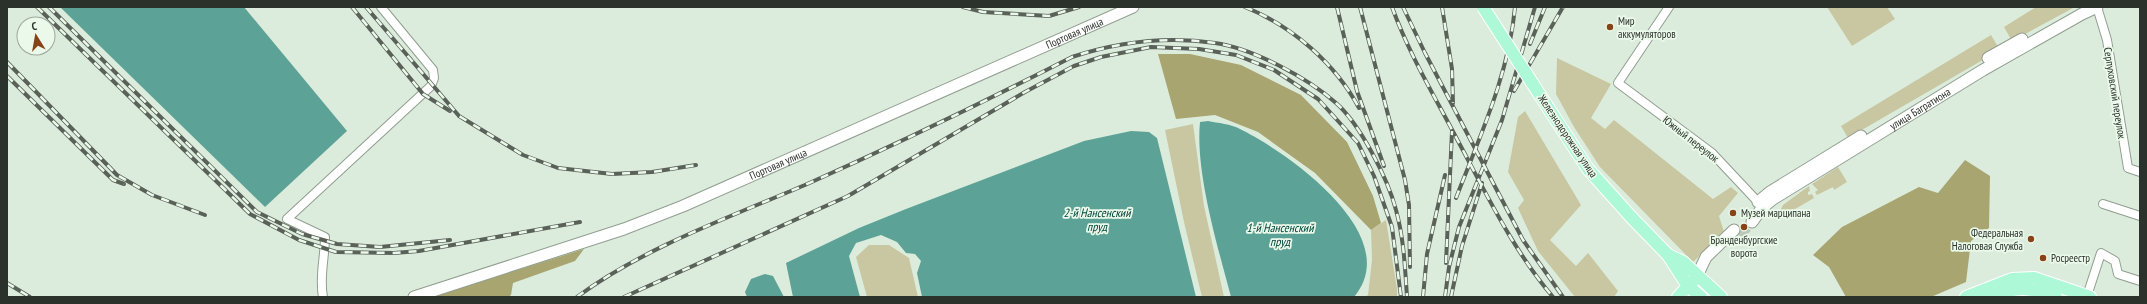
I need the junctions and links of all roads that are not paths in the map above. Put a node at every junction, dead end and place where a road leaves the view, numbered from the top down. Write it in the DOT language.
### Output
graph roads {
  1 [pos="381,7"];
  2 [pos="1133,7"];
  3 [pos="1483,7"];
  4 [pos="1669,7"];
  5 [pos="2084,7"];
  6 [pos="2097,7"];
  7 [pos="2140,172"];
  8 [pos="1758,202"];
  9 [pos="2104,204"];
  10 [pos="2140,216"];
  11 [pos="1737,232"];
  12 [pos="1668,255"];
  13 [pos="1697,276"];
  14 [pos="2140,281"];
  15 [pos="1688,286"];
  16 [pos="2089,296"];
  17 [pos="323,297"];
  18 [pos="414,297"];
  19 [pos="1678,297"];
  20 [pos="1701,297"];
  21 [pos="1721,297"];
  22 [pos="1966,297"];
  23 [pos="1990,297"];
  24 [pos="2056,297"];
  1 -- 17 [label="street"];
  2 -- 18 [label="main road, Портовая улица"];
  3 -- 12 [label="main road, Железнодорожная улица, bridge"];
  4 -- 8 [label="street, Южный переулок"];
  5 -- 8 [label="main road, улица Багратиона"];
  6 -- 7 [label="street, Серпуховский переулок"];
  6 -- 8 [label="main road, улица Багратиона"];
  9 -- 10 [label="street"];
  11 -- 13 [label="main road"];
  12 -- 13 [label="main road, Железнодорожная улица"];
  12 -- 15 [label="main road, Железнодорожная улица"];
  13 -- 15 [label="main road"];
  13 -- 21 [label="main road, Железнодорожная улица"];
  14 -- 16 [label="street"];
  15 -- 19 [label="main road"];
  15 -- 20 [label="main road, Железнодорожная улица"];
  16 -- 22 [label="main road"];
  23 -- 24 [label="main road"];
}
